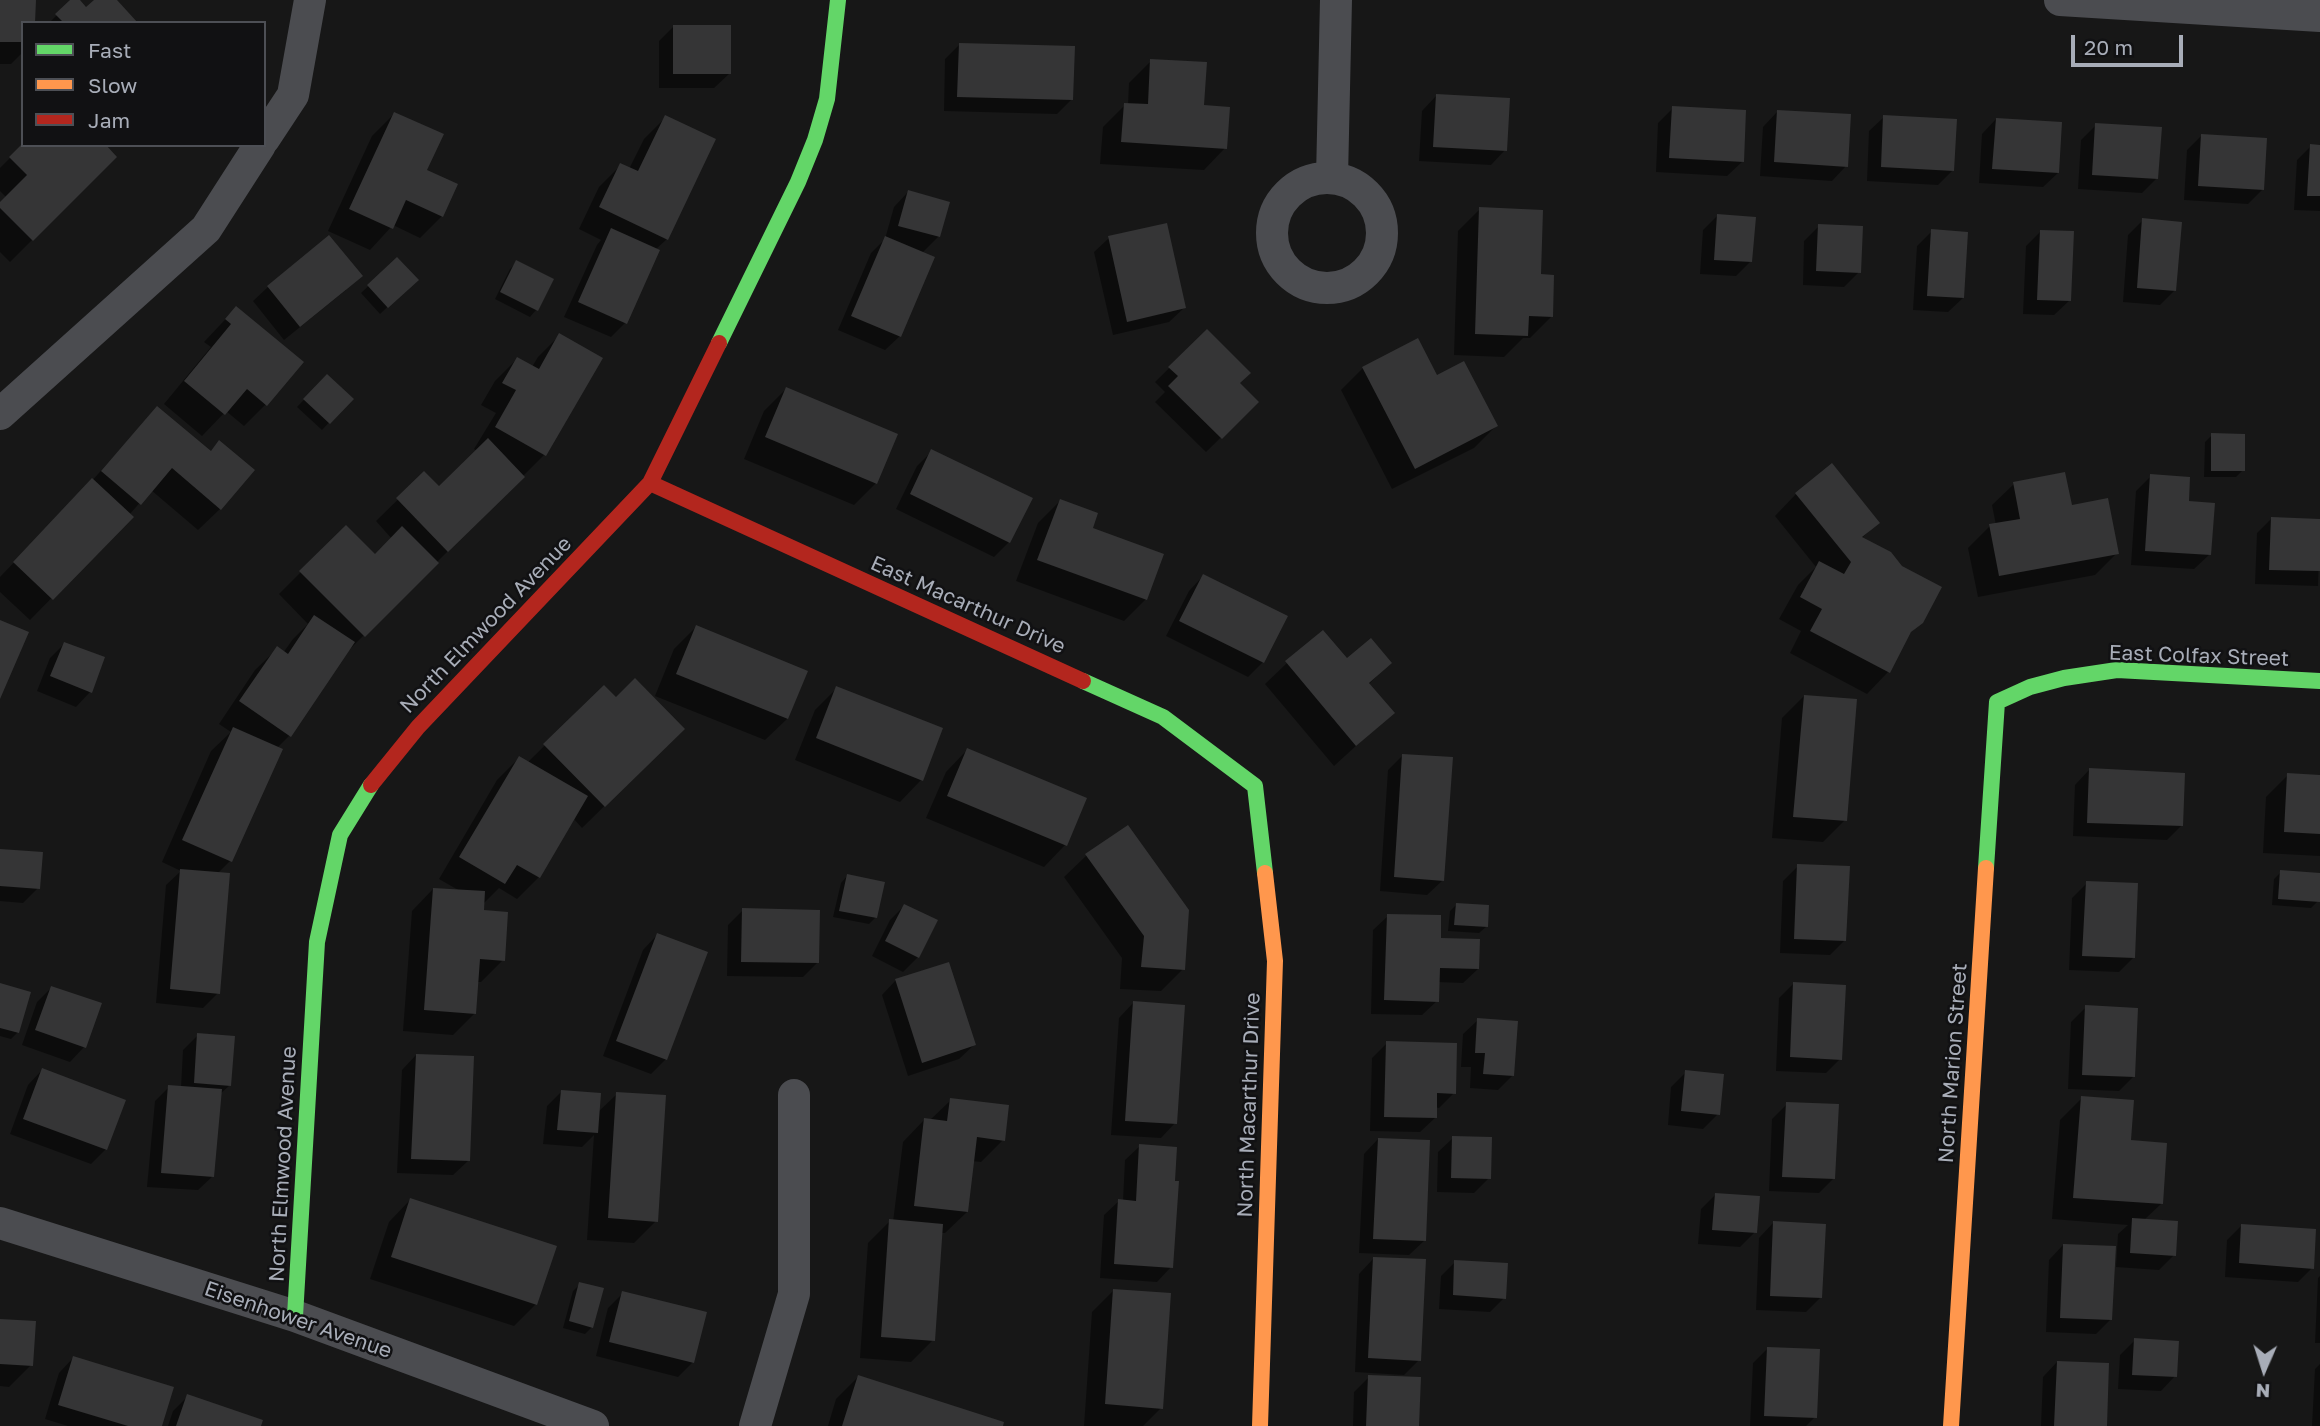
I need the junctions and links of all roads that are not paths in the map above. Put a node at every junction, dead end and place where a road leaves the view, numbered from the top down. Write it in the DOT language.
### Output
graph roads {
  1 [pos="310,0"];
  2 [pos="838,0"];
  3 [pos="1336,0"];
  4 [pos="2060,0"];
  5 [pos="2320,16"];
  6 [pos="266,136"];
  7 [pos="259,147"];
  8 [pos="1332,178"];
  9 [pos="0,414"];
  10 [pos="650,483"];
  11 [pos="2320,681"];
  12 [pos="1997,702"];
  13 [pos="1255,786"];
  14 [pos="794,1095"];
  15 [pos="0,1223"];
  16 [pos="295,1316"];
  17 [pos="593,1426"];
  18 [pos="755,1426"];
  19 [pos="1260,1426"];
  20 [pos="1951,1426"];
  1 -- 6 [label="street"];
  2 -- 10 [label="street, North Elmwood Avenue"];
  3 -- 8 [label="street"];
  4 -- 5 [label="street"];
  7 -- 9 [label="street"];
  10 -- 13 [label="street, East Macarthur Drive"];
  10 -- 16 [label="street, North Elmwood Avenue"];
  11 -- 12 [label="street, East Colfax Street"];
  12 -- 20 [label="street, North Marion Street"];
  13 -- 19 [label="street, North Macarthur Drive"];
  14 -- 18 [label="street"];
  15 -- 16 [label="street, Eisenhower Avenue"];
  16 -- 17 [label="street, Eisenhower Avenue"];
}
